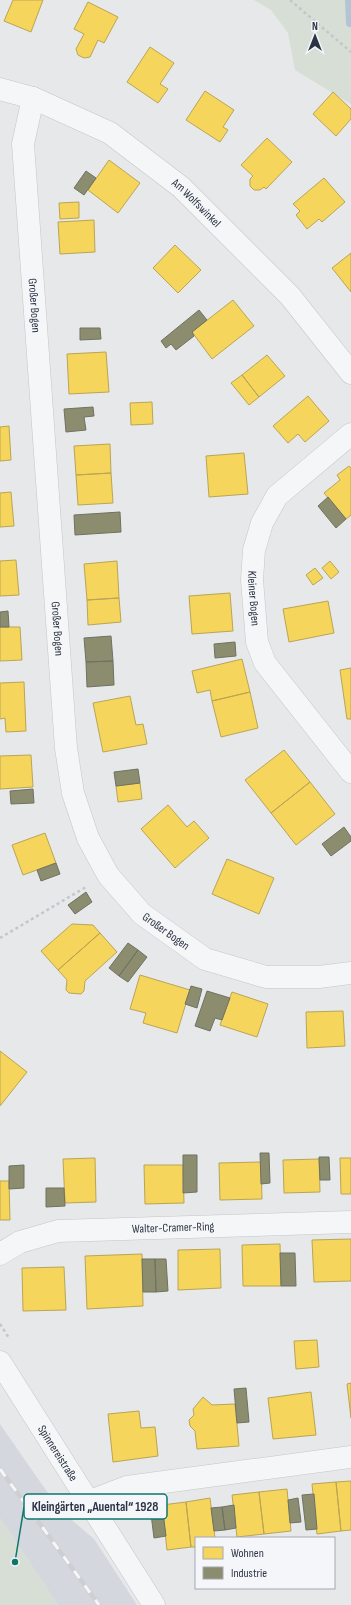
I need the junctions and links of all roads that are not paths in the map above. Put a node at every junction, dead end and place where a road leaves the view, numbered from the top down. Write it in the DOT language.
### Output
graph roads {
  1 [pos="0,89"];
  2 [pos="33,98"];
  3 [pos="351,373"];
  4 [pos="351,434"];
  5 [pos="351,772"];
  6 [pos="351,973"];
  7 [pos="351,1222"];
  8 [pos="0,1254"];
  9 [pos="0,1362"];
  10 [pos="351,1457"];
  11 [pos="88,1502"];
  12 [pos="154,1605"];
  1 -- 2 [label="street, Am Wolfswinkel"];
  2 -- 3 [label="street, Am Wolfswinkel"];
  2 -- 6 [label="street, Großer Bogen"];
  4 -- 5 [label="street, Kleiner Bogen"];
  7 -- 8 [label="street, Walter-Cramer-Ring"];
  9 -- 11 [label="street, Spinnereistraße"];
  10 -- 11 [label="street"];
  11 -- 12 [label="street, Spinnereistraße"];
}
